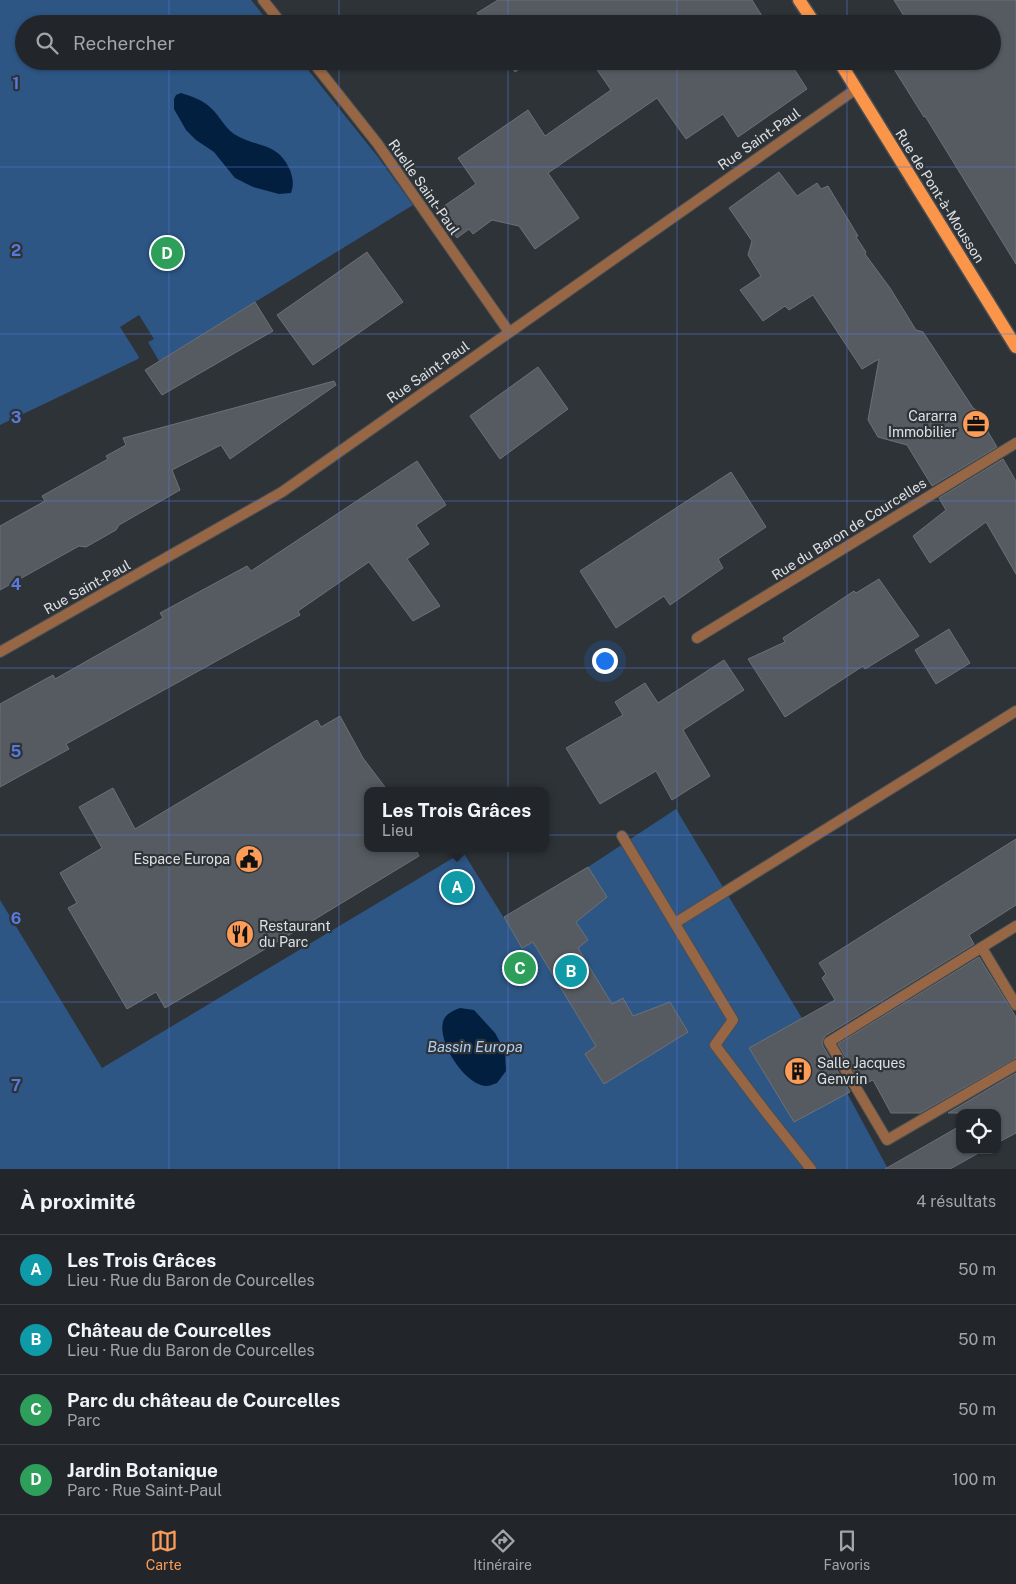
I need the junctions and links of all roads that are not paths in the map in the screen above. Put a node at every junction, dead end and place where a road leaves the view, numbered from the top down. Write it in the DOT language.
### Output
graph roads {
  1 [pos="263,0"];
  2 [pos="799,0"];
  3 [pos="275,15"];
  4 [pos="809,15"];
  5 [pos="319,70"];
  6 [pos="844,70"];
  7 [pos="856,89"];
  8 [pos="509,332"];
  9 [pos="1016,347"];
  10 [pos="1016,443"];
  11 [pos="697,638"];
  12 [pos="0,652"];
  13 [pos="1016,711"];
  14 [pos="622,836"];
  15 [pos="674,923"];
  16 [pos="1016,926"];
  17 [pos="982,948"];
  18 [pos="1016,1006"];
  19 [pos="1016,1065"];
  20 [pos="811,1169"];
  1 -- 3 [label="street"];
  2 -- 4 [label="main road"];
  5 -- 8 [label="street, Ruelle Saint-Paul"];
  6 -- 7 [label="main road, Rue de Pont-à-Mousson"];
  7 -- 8 [label="street, Rue Saint-Paul"];
  7 -- 9 [label="main road, Rue de Pont-à-Mousson"];
  8 -- 12 [label="street, Rue Saint-Paul"];
  10 -- 11 [label="street, Rue du Baron de Courcelles"];
  13 -- 15 [label="street"];
  14 -- 15 [label="street"];
  15 -- 20 [label="street"];
  16 -- 17 [label="street"];
  17 -- 18 [label="street"];
  17 -- 19 [label="street"];
}
